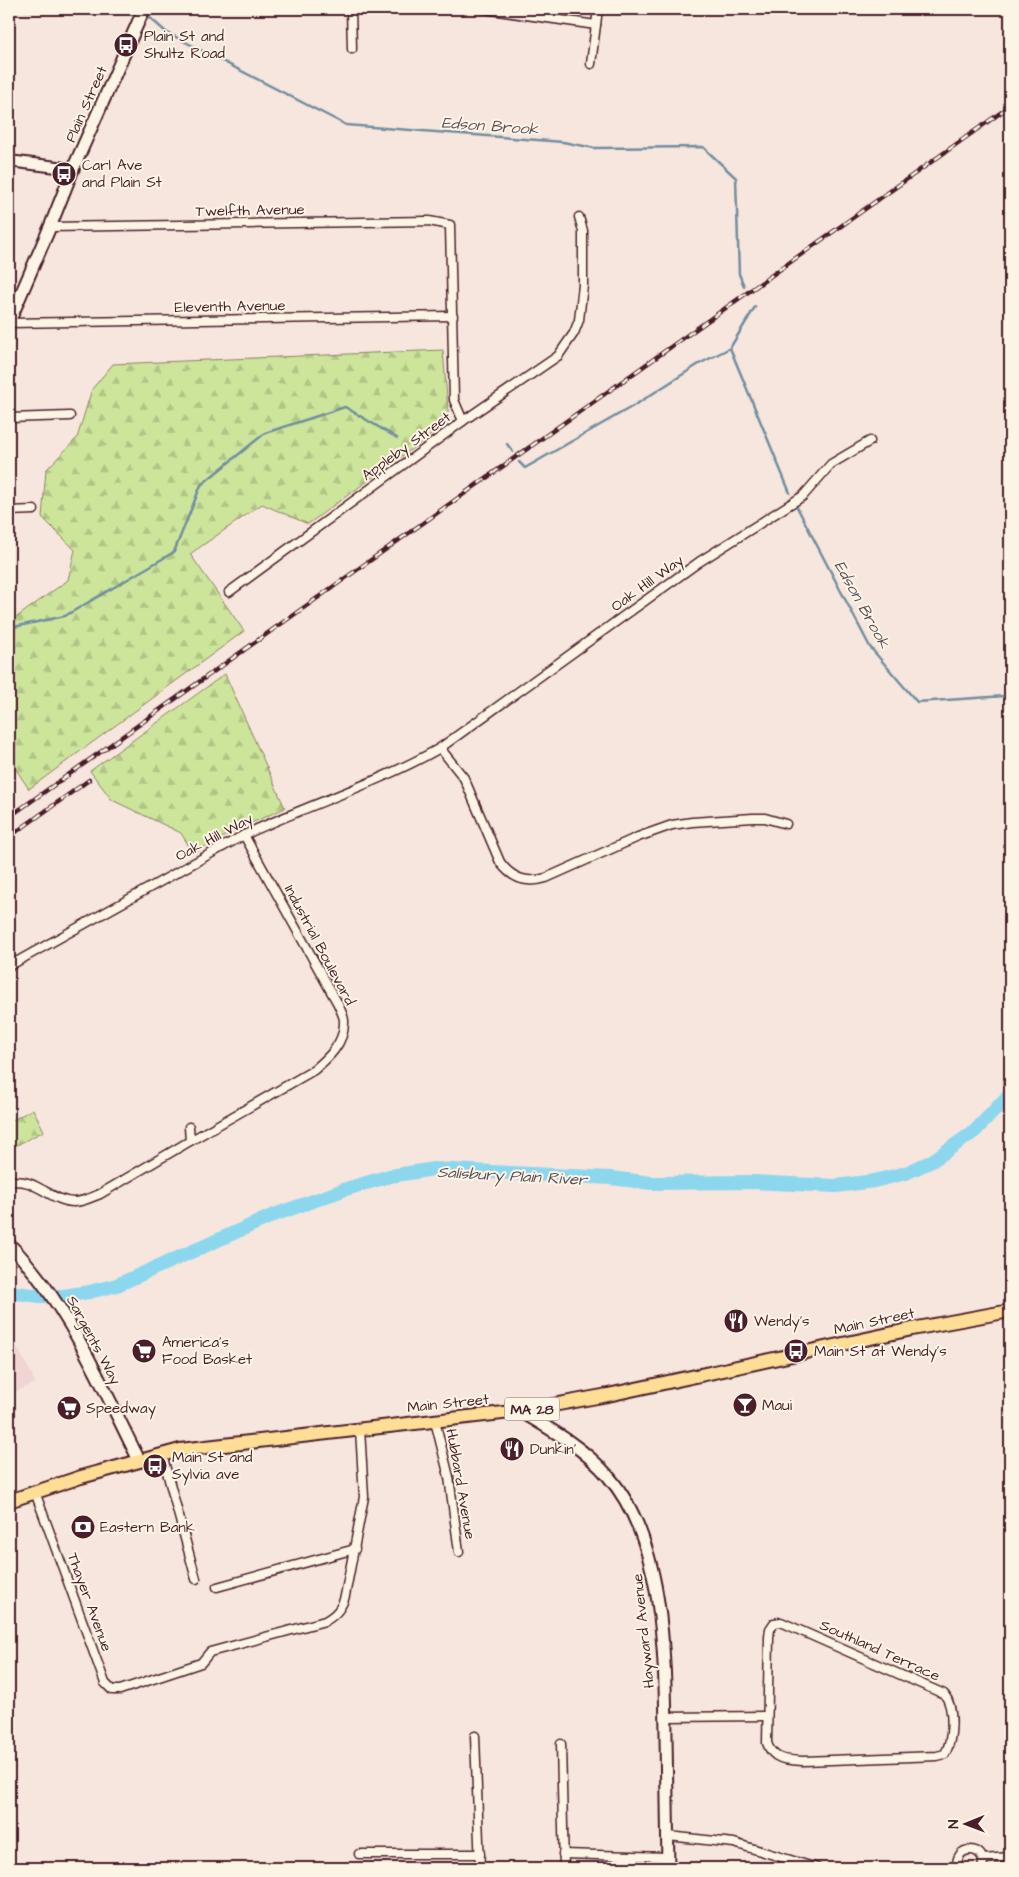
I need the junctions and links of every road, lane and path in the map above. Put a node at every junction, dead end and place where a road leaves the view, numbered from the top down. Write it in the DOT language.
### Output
graph roads {
  1 [pos="144,9"];
  2 [pos="351,9"];
  3 [pos="484,9"];
  4 [pos="598,9"];
  5 [pos="503,10"];
  6 [pos="596,25"];
  7 [pos="352,49"];
  8 [pos="591,64"];
  9 [pos="9,161"];
  10 [pos="73,169"];
  11 [pos="579,217"];
  12 [pos="450,225"];
  13 [pos="50,227"];
  14 [pos="452,316"];
  15 [pos="9,322"];
  16 [pos="70,416"];
  17 [pos="9,418"];
  18 [pos="463,421"];
  19 [pos="870,441"];
  20 [pos="9,510"];
  21 [pos="34,510"];
  22 [pos="230,592"];
  23 [pos="440,748"];
  24 [pos="786,824"];
  25 [pos="244,835"];
  26 [pos="9,966"];
  27 [pos="188,1127"];
  28 [pos="190,1141"];
  29 [pos="9,1181"];
  30 [pos="9,1244"];
  31 [pos="1010,1311"];
  32 [pos="542,1407"];
  33 [pos="520,1411"];
  34 [pos="435,1421"];
  35 [pos="360,1429"];
  36 [pos="550,1429"];
  37 [pos="162,1454"];
  38 [pos="139,1460"];
  39 [pos="35,1492"];
  40 [pos="10,1497"];
  41 [pos="355,1549"];
  42 [pos="459,1552"];
  43 [pos="196,1579"];
  44 [pos="217,1587"];
  45 [pos="767,1716"];
  46 [pos="666,1717"];
  47 [pos="475,1736"];
  48 [pos="561,1744"];
  49 [pos="668,1836"];
  50 [pos="359,1854"];
  51 [pos="480,1854"];
  52 [pos="564,1854"];
  53 [pos="1010,1857"];
  54 [pos="983,1859"];
  55 [pos="668,1863"];
  56 [pos="480,1868"];
  57 [pos="564,1868"];
  58 [pos="817,1868"];
  59 [pos="958,1868"];
  60 [pos="982,1868"];
  1 -- 10 [label="main road, Plain Street"];
  2 -- 7 [label="street"];
  3 -- 5 [label="street"];
  4 -- 6 [label="street"];
  5 -- 6 [label="street"];
  6 -- 8 [label="street"];
  9 -- 10 [label="street"];
  10 -- 13 [label="main road, Plain Street"];
  11 -- 18 [label="street"];
  12 -- 13 [label="street, Twelfth Avenue"];
  12 -- 14 [label="street, Appleby Street"];
  13 -- 15 [label="main road, Plain Street"];
  14 -- 15 [label="street, Eleventh Avenue"];
  14 -- 18 [label="street, Appleby Street"];
  16 -- 17 [label="street"];
  18 -- 22 [label="street, Appleby Street"];
  19 -- 23 [label="street, Oak Hill Way"];
  20 -- 21 [label="street"];
  23 -- 24 [label="street"];
  23 -- 25 [label="street, Oak Hill Way"];
  25 -- 26 [label="street, Oak Hill Way"];
  25 -- 28 [label="street, Industrial Boulevard"];
  27 -- 28 [label="street"];
  28 -- 29 [label="street, Industrial Boulevard"];
  30 -- 38 [label="main road, Sargents Way"];
  31 -- 32 [label="main road, Main Street / MA 28"];
  32 -- 33 [label="main road, Main Street / MA 28"];
  32 -- 36 [label="main road"];
  33 -- 34 [label="main road, Main Street / MA 28"];
  33 -- 36 [label="main road, Hayward Avenue"];
  34 -- 35 [label="main road, Main Street / MA 28"];
  34 -- 42 [label="street, Hubbard Avenue"];
  35 -- 37 [label="main road, Main Street / MA 28"];
  35 -- 41 [label="street"];
  36 -- 46 [label="main road, Hayward Avenue"];
  37 -- 38 [label="main road, Main Street / MA 28"];
  37 -- 43 [label="street"];
  38 -- 39 [label="main road, Main Street / MA 28"];
  39 -- 40 [label="main road, Main Street / MA 28"];
  39 -- 41 [label="street, Thayer Avenue"];
  41 -- 44 [label="street"];
  45 -- 45 [label="street, Southland Terrace"];
  45 -- 46 [label="street"];
  46 -- 49 [label="main road, Hayward Avenue"];
  47 -- 51 [label="street"];
  48 -- 52 [label="street"];
  49 -- 55 [label="main road, Hayward Avenue"];
  49 -- 58 [label="street"];
  50 -- 51 [label="street"];
  51 -- 56 [label="street"];
  52 -- 55 [label="street"];
  52 -- 57 [label="street"];
  53 -- 54 [label="street"];
  54 -- 59 [label="street"];
  54 -- 60 [label="street"];
}
